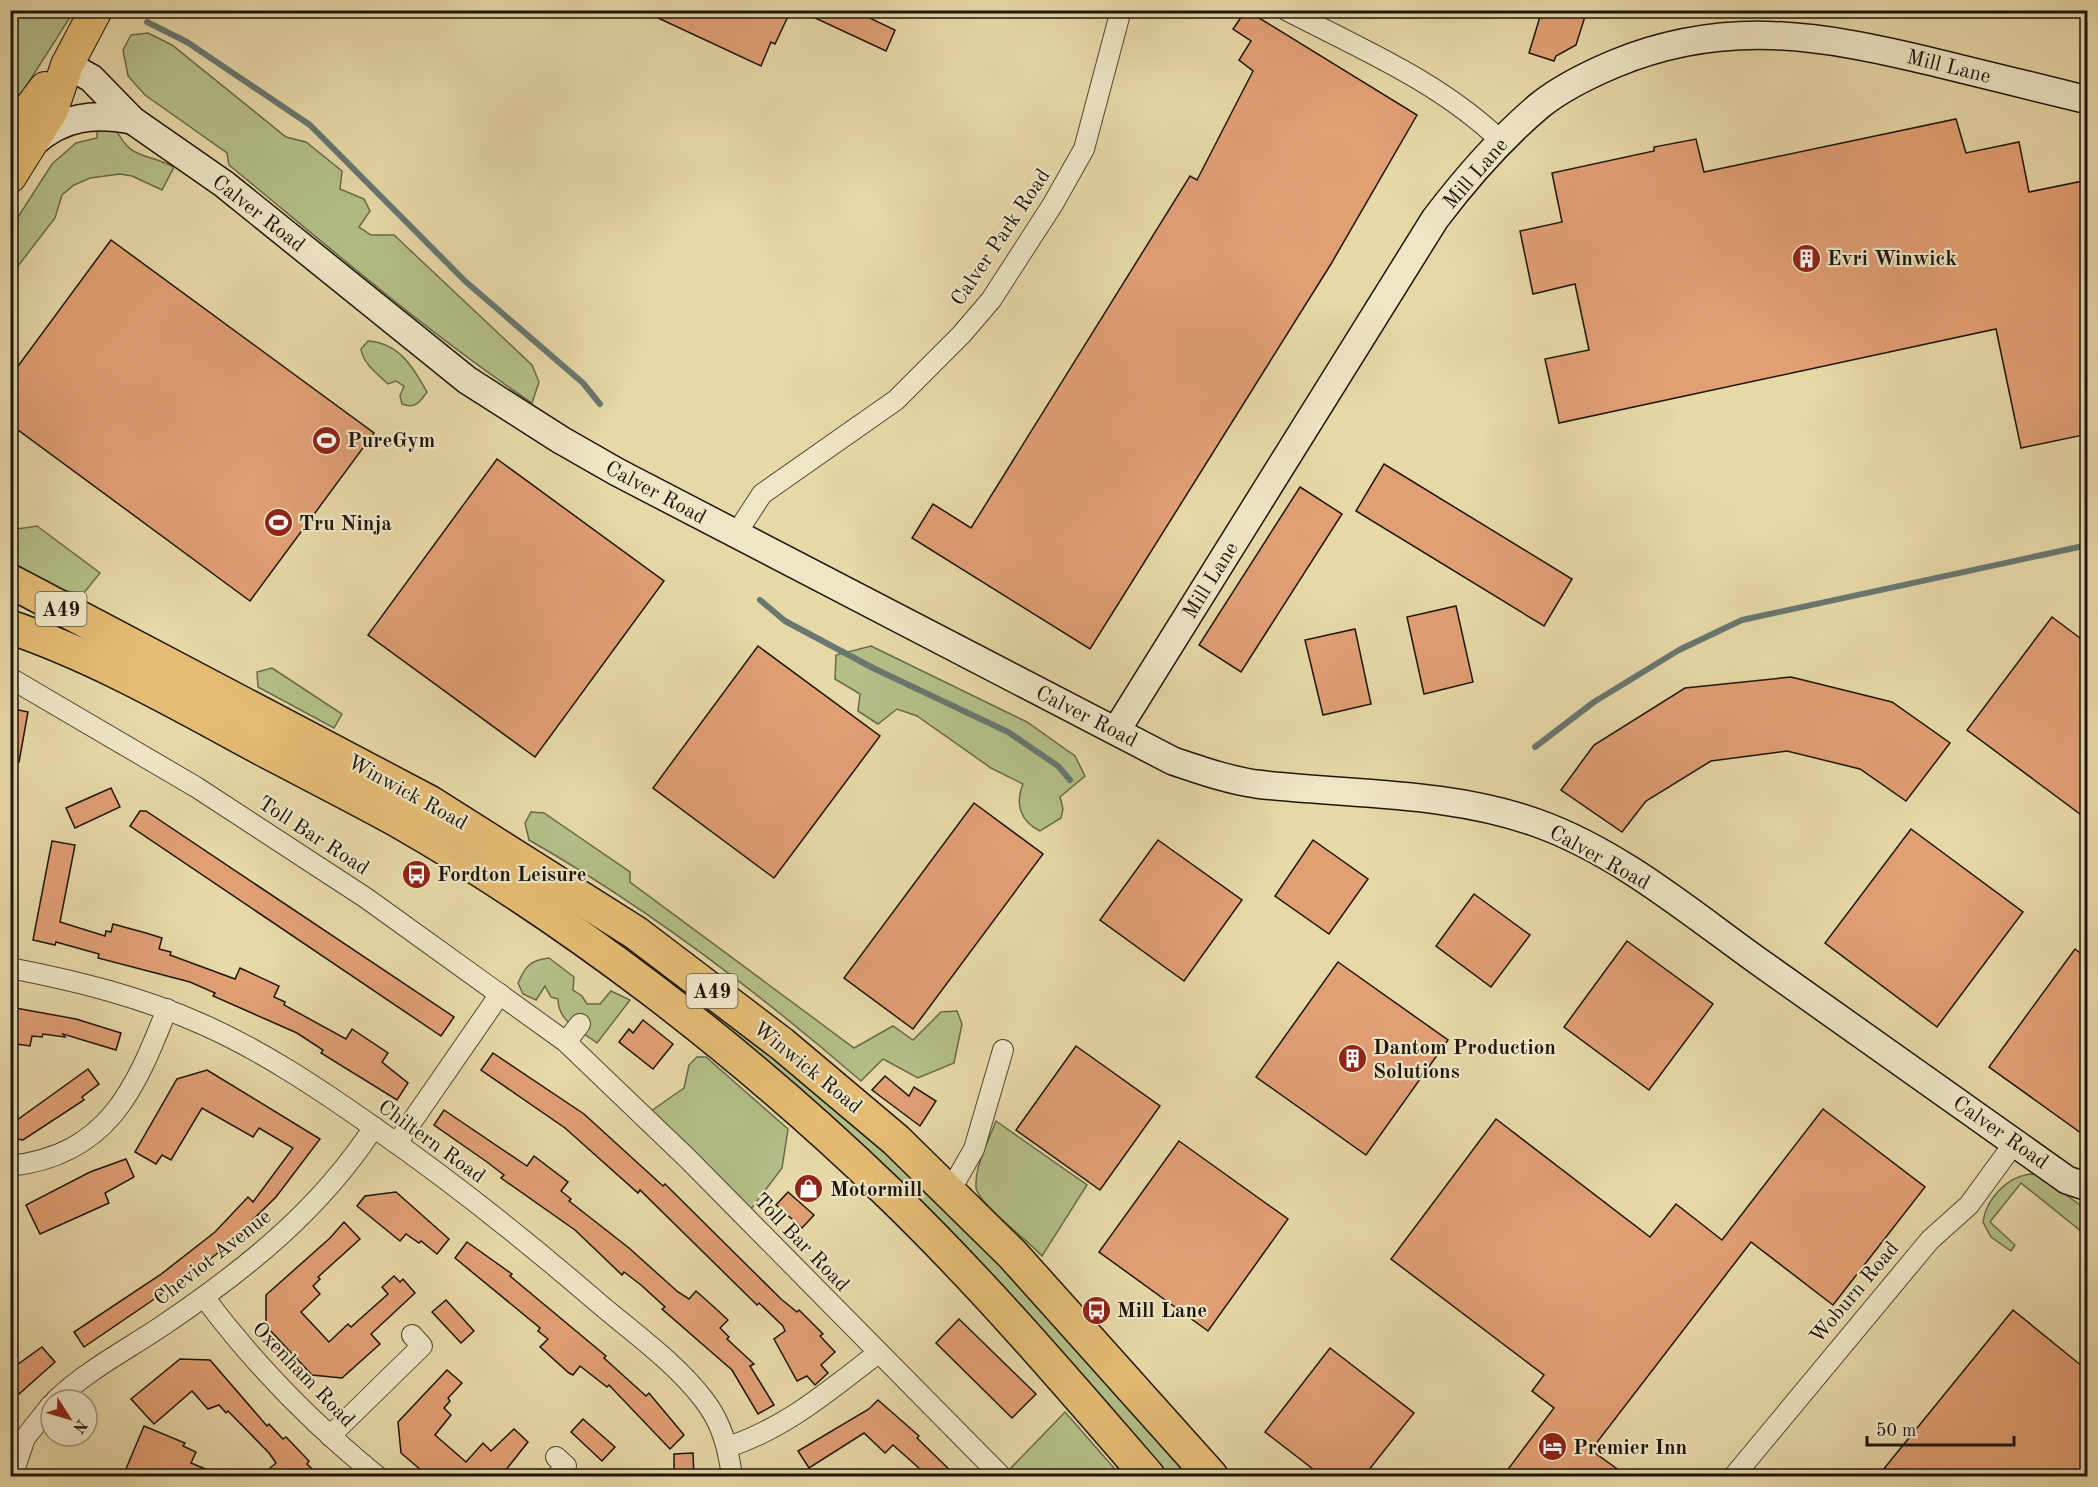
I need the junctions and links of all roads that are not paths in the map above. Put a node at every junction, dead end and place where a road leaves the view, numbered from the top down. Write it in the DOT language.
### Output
graph roads {
  1 [pos="96,10"];
  2 [pos="1121,10"];
  3 [pos="1286,10"];
  4 [pos="67,65"];
  5 [pos="2088,100"];
  6 [pos="132,120"];
  7 [pos="21,140"];
  8 [pos="1501,141"];
  9 [pos="10,177"];
  10 [pos="736,534"];
  11 [pos="10,581"];
  12 [pos="10,627"];
  13 [pos="22,678"];
  14 [pos="1116,732"];
  15 [pos="10,968"];
  16 [pos="500,994"];
  17 [pos="167,1009"];
  18 [pos="580,1024"];
  19 [pos="566,1042"];
  20 [pos="1003,1050"];
  21 [pos="374,1127"];
  22 [pos="2015,1142"];
  23 [pos="397,1143"];
  24 [pos="10,1166"];
  25 [pos="2088,1187"];
  26 [pos="950,1191"];
  27 [pos="204,1298"];
  28 [pos="412,1335"];
  29 [pos="878,1353"];
  30 [pos="73,1388"];
  31 [pos="39,1421"];
  32 [pos="330,1436"];
  33 [pos="728,1447"];
  34 [pos="12,1476"];
  35 [pos="377,1476"];
  36 [pos="732,1476"];
  37 [pos="1001,1476"];
  38 [pos="1148,1476"];
  39 [pos="1211,1476"];
  40 [pos="1734,1476"];
  1 -- 4 [label="main road"];
  2 -- 10 [label="street, Calver Park Road"];
  3 -- 8 [label="street"];
  4 -- 6 [label="street, Calver Road"];
  4 -- 7 [label="main road"];
  5 -- 8 [label="street, Mill Lane"];
  6 -- 7 [label="street, Calver Road"];
  6 -- 10 [label="street, Calver Road"];
  7 -- 9 [label="main road"];
  8 -- 14 [label="street, Mill Lane"];
  10 -- 14 [label="street, Calver Road"];
  11 -- 26 [label="highway, Winwick Road / A49"];
  12 -- 38 [label="highway, Winwick Road / A49"];
  13 -- 16 [label="street, Toll Bar Road"];
  14 -- 22 [label="street, Calver Road"];
  15 -- 17 [label="street, Chiltern Road"];
  16 -- 19 [label="street, Toll Bar Road"];
  16 -- 23 [label="street"];
  17 -- 21 [label="street, Chiltern Road"];
  17 -- 24 [label="street"];
  18 -- 19 [label="street"];
  19 -- 29 [label="street, Toll Bar Road"];
  20 -- 26 [label="street"];
  21 -- 23 [label="street, Chiltern Road"];
  21 -- 27 [label="street, Cheviot Avenue"];
  22 -- 25 [label="street, Calver Road"];
  22 -- 40 [label="street, Woburn Road"];
  23 -- 33 [label="street, Chiltern Road"];
  26 -- 39 [label="highway, Winwick Road / A49"];
  27 -- 30 [label="street, Cheviot Avenue"];
  27 -- 32 [label="street, Oxenham Road"];
  28 -- 32 [label="street"];
  29 -- 33 [label="street"];
  29 -- 37 [label="street, Toll Bar Road"];
  31 -- 34 [label="street"];
  32 -- 35 [label="street, Oxenham Road"];
  33 -- 36 [label="street, Chiltern Road"];
}
